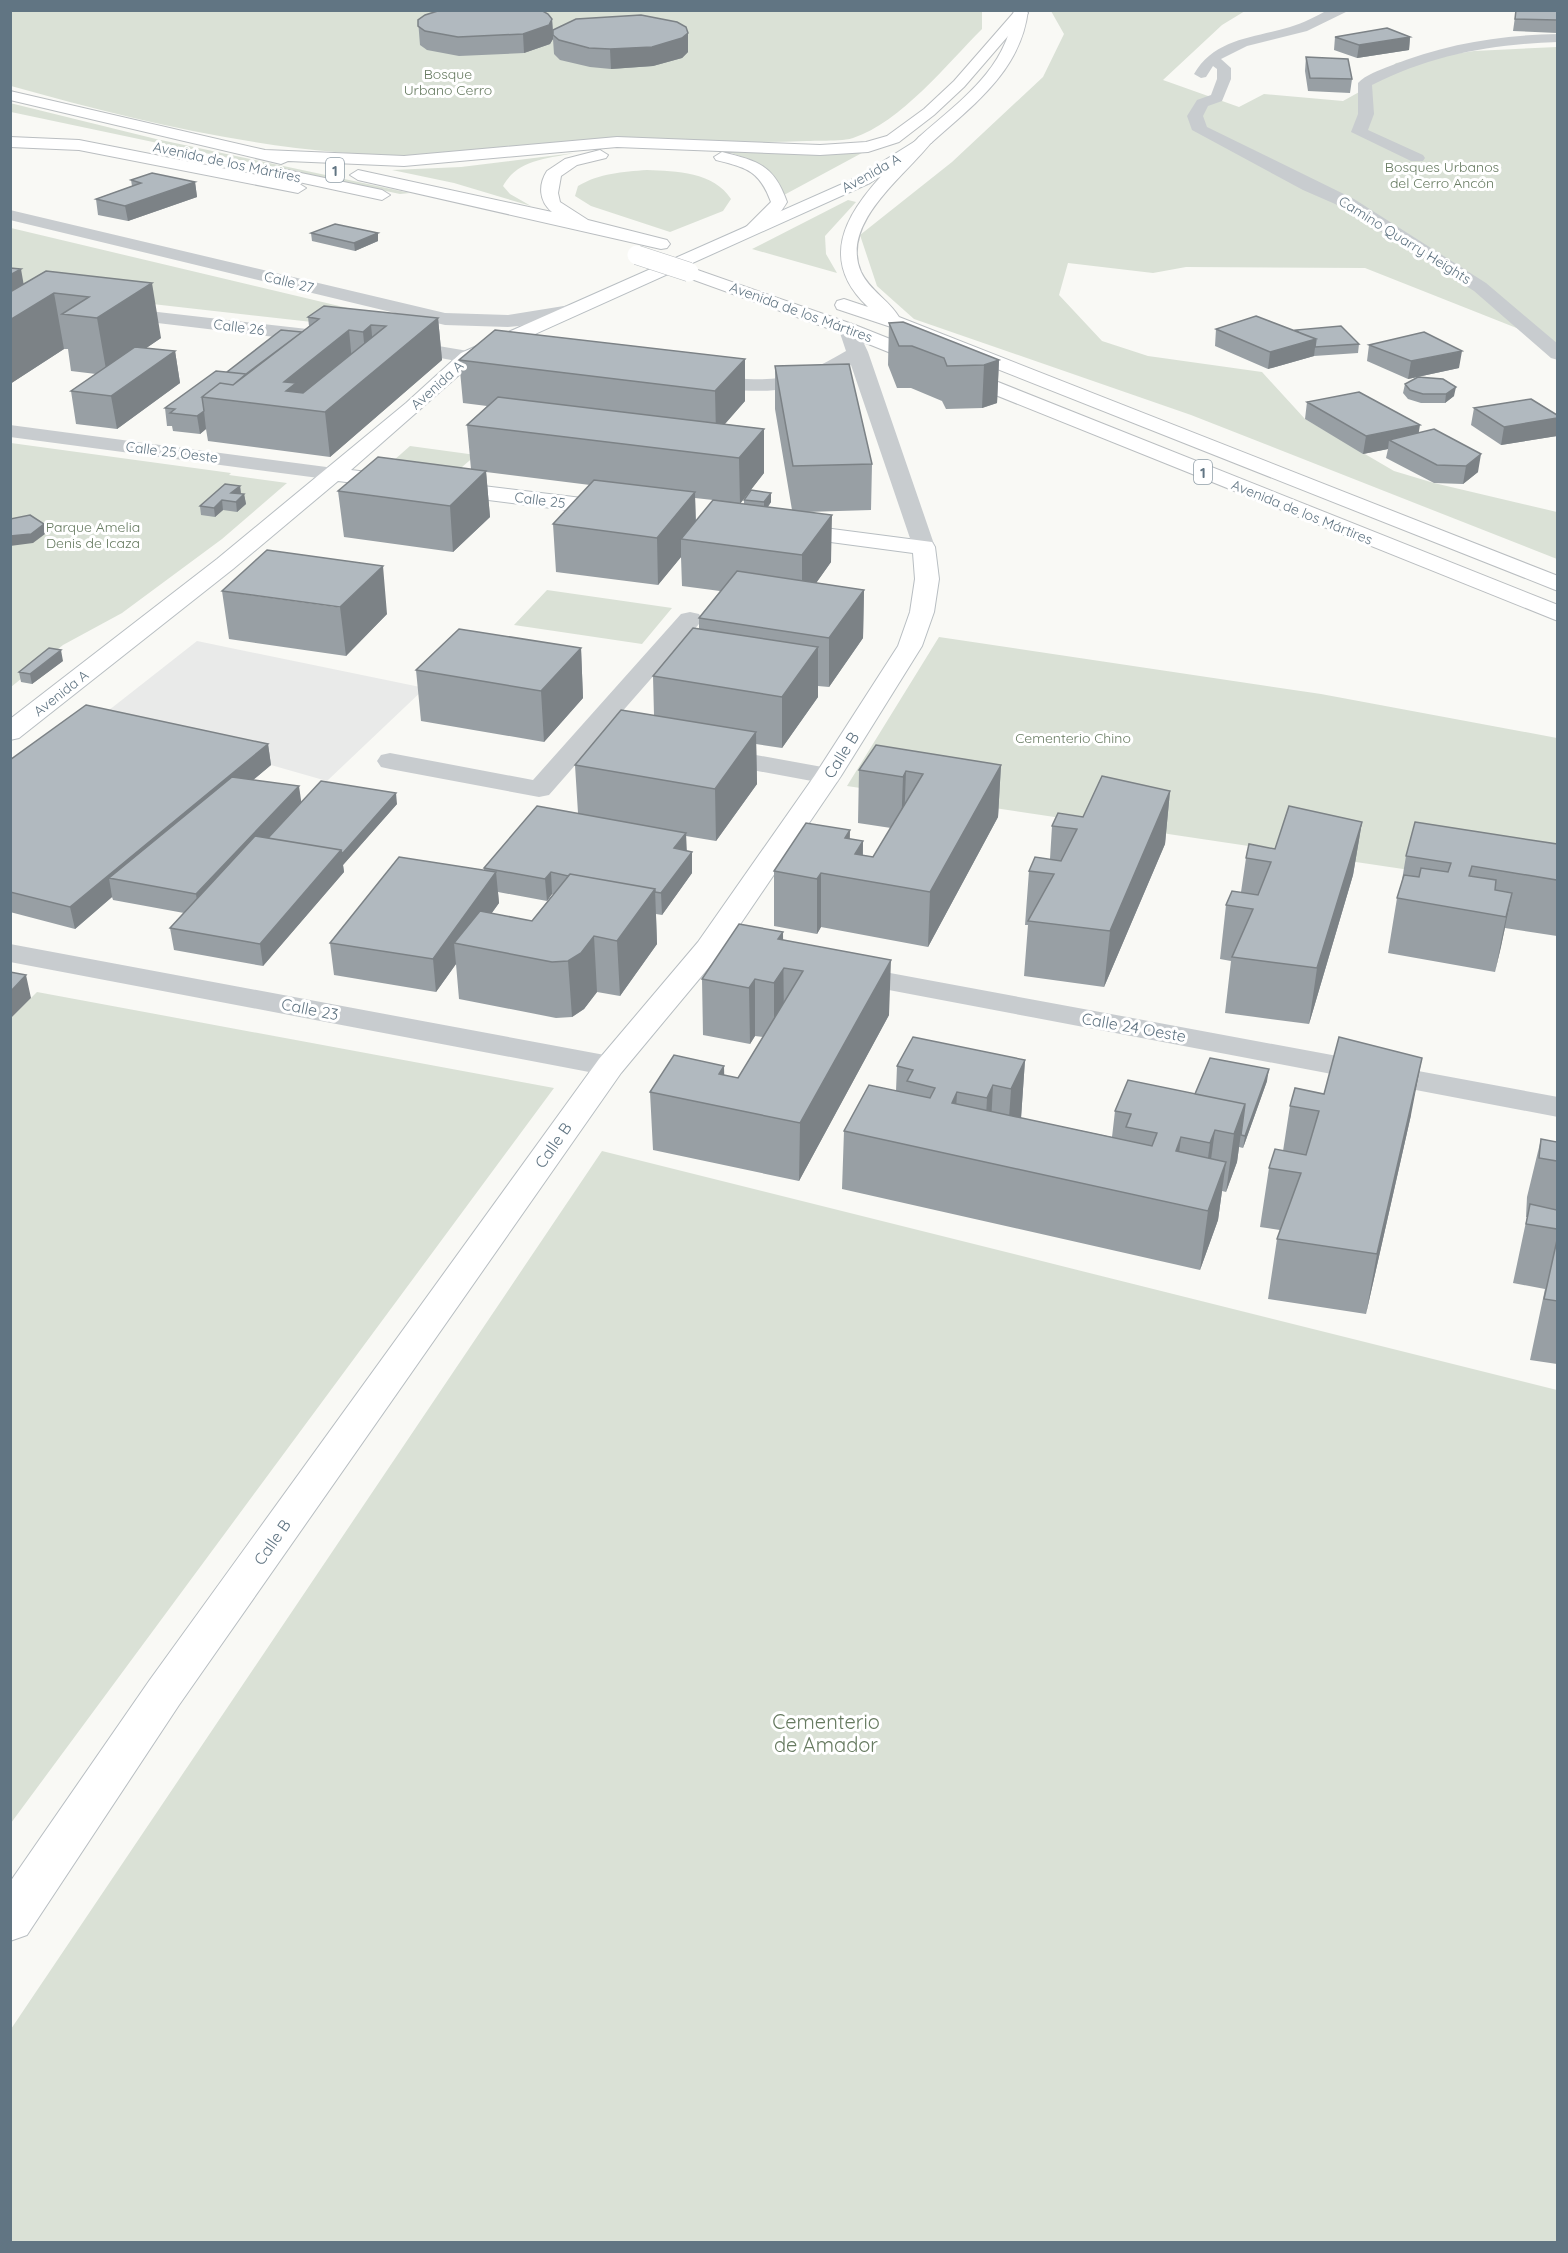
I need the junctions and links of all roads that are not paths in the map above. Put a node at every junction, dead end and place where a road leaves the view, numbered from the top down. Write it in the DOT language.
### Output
graph roads {
  1 [pos="1304,10"];
  2 [pos="1344,10"];
  3 [pos="1021,12"];
  4 [pos="1322,18"];
  5 [pos="1557,38"];
  6 [pos="1212,59"];
  7 [pos="10,94"];
  8 [pos="1202,103"];
  9 [pos="45,125"];
  10 [pos="926,140"];
  11 [pos="10,142"];
  12 [pos="261,155"];
  13 [pos="1416,158"];
  14 [pos="394,202"];
  15 [pos="417,205"];
  16 [pos="453,209"];
  17 [pos="10,215"];
  18 [pos="590,226"];
  19 [pos="753,229"];
  20 [pos="580,241"];
  21 [pos="603,247"];
  22 [pos="715,261"];
  23 [pos="831,301"];
  24 [pos="98,311"];
  25 [pos="570,311"];
  26 [pos="446,319"];
  27 [pos="898,324"];
  28 [pos="848,329"];
  29 [pos="346,339"];
  30 [pos="380,343"];
  31 [pos="402,346"];
  32 [pos="858,352"];
  33 [pos="1557,354"];
  34 [pos="468,357"];
  35 [pos="685,379"];
  36 [pos="10,431"];
  37 [pos="334,474"];
  38 [pos="630,511"];
  39 [pos="759,527"];
  40 [pos="924,547"];
  41 [pos="1557,584"];
  42 [pos="1557,614"];
  43 [pos="690,619"];
  44 [pos="10,732"];
  45 [pos="692,752"];
  46 [pos="390,761"];
  47 [pos="828,776"];
  48 [pos="710,948"];
  49 [pos="10,953"];
  50 [pos="739,954"];
  51 [pos="821,969"];
  52 [pos="610,1066"];
  53 [pos="1557,1107"];
  54 [pos="10,1922"];
  1 -- 4 [label="street"];
  2 -- 4 [label="street"];
  3 -- 10 [label="main road"];
  3 -- 12 [label="main road"];
  4 -- 6 [label="street"];
  5 -- 13 [label="street"];
  6 -- 8 [label="street, Camino Quarry Heights"];
  6 -- 8 [label="street"];
  7 -- 12 [label="main road, Avenida de los Mártires / 1"];
  8 -- 33 [label="street, Camino Quarry Heights"];
  9 -- 16 [label="main road, Avenida de los Mártires / 1"];
  10 -- 19 [label="main road, Avenida A"];
  10 -- 27 [label="main road"];
  11 -- 14 [label="main road"];
  12 -- 18 [label="main road, Avenida de los Mártires / 1"];
  15 -- 16 [label="main road"];
  16 -- 20 [label="main road, Avenida de los Mártires / 1"];
  17 -- 26 [label="street, Calle 27"];
  18 -- 19 [label="main road"];
  18 -- 22 [label="main road, Avenida de los Mártires / 1"];
  19 -- 25 [label="main road, Avenida A"];
  21 -- 28 [label="main road, Avenida de los Mártires / 1, bridge"];
  23 -- 27 [label="main road, Avenida de los Mártires / 1"];
  24 -- 29 [label="street, Calle 26"];
  25 -- 26 [label="street, Calle 27"];
  25 -- 34 [label="main road, Avenida A"];
  26 -- 31 [label="street"];
  27 -- 41 [label="main road, Avenida de los Mártires / 1"];
  28 -- 32 [label="street, Calle B"];
  28 -- 42 [label="main road, Avenida de los Mártires / 1"];
  30 -- 31 [label="street"];
  31 -- 34 [label="street"];
  32 -- 35 [label="street"];
  32 -- 40 [label="street, Calle B"];
  34 -- 37 [label="main road, Avenida A"];
  36 -- 37 [label="street, Calle 25 Oeste"];
  37 -- 38 [label="main road, Calle 25"];
  37 -- 44 [label="main road, Avenida A"];
  39 -- 40 [label="main road"];
  40 -- 47 [label="main road, Calle B"];
  43 -- 46 [label="street"];
  45 -- 47 [label="street"];
  47 -- 48 [label="main road, Calle B"];
  48 -- 50 [label="street"];
  48 -- 52 [label="main road, Calle B"];
  49 -- 52 [label="street, Calle 23"];
  51 -- 53 [label="street, Calle 24 Oeste"];
  52 -- 54 [label="main road, Calle B"];
}
